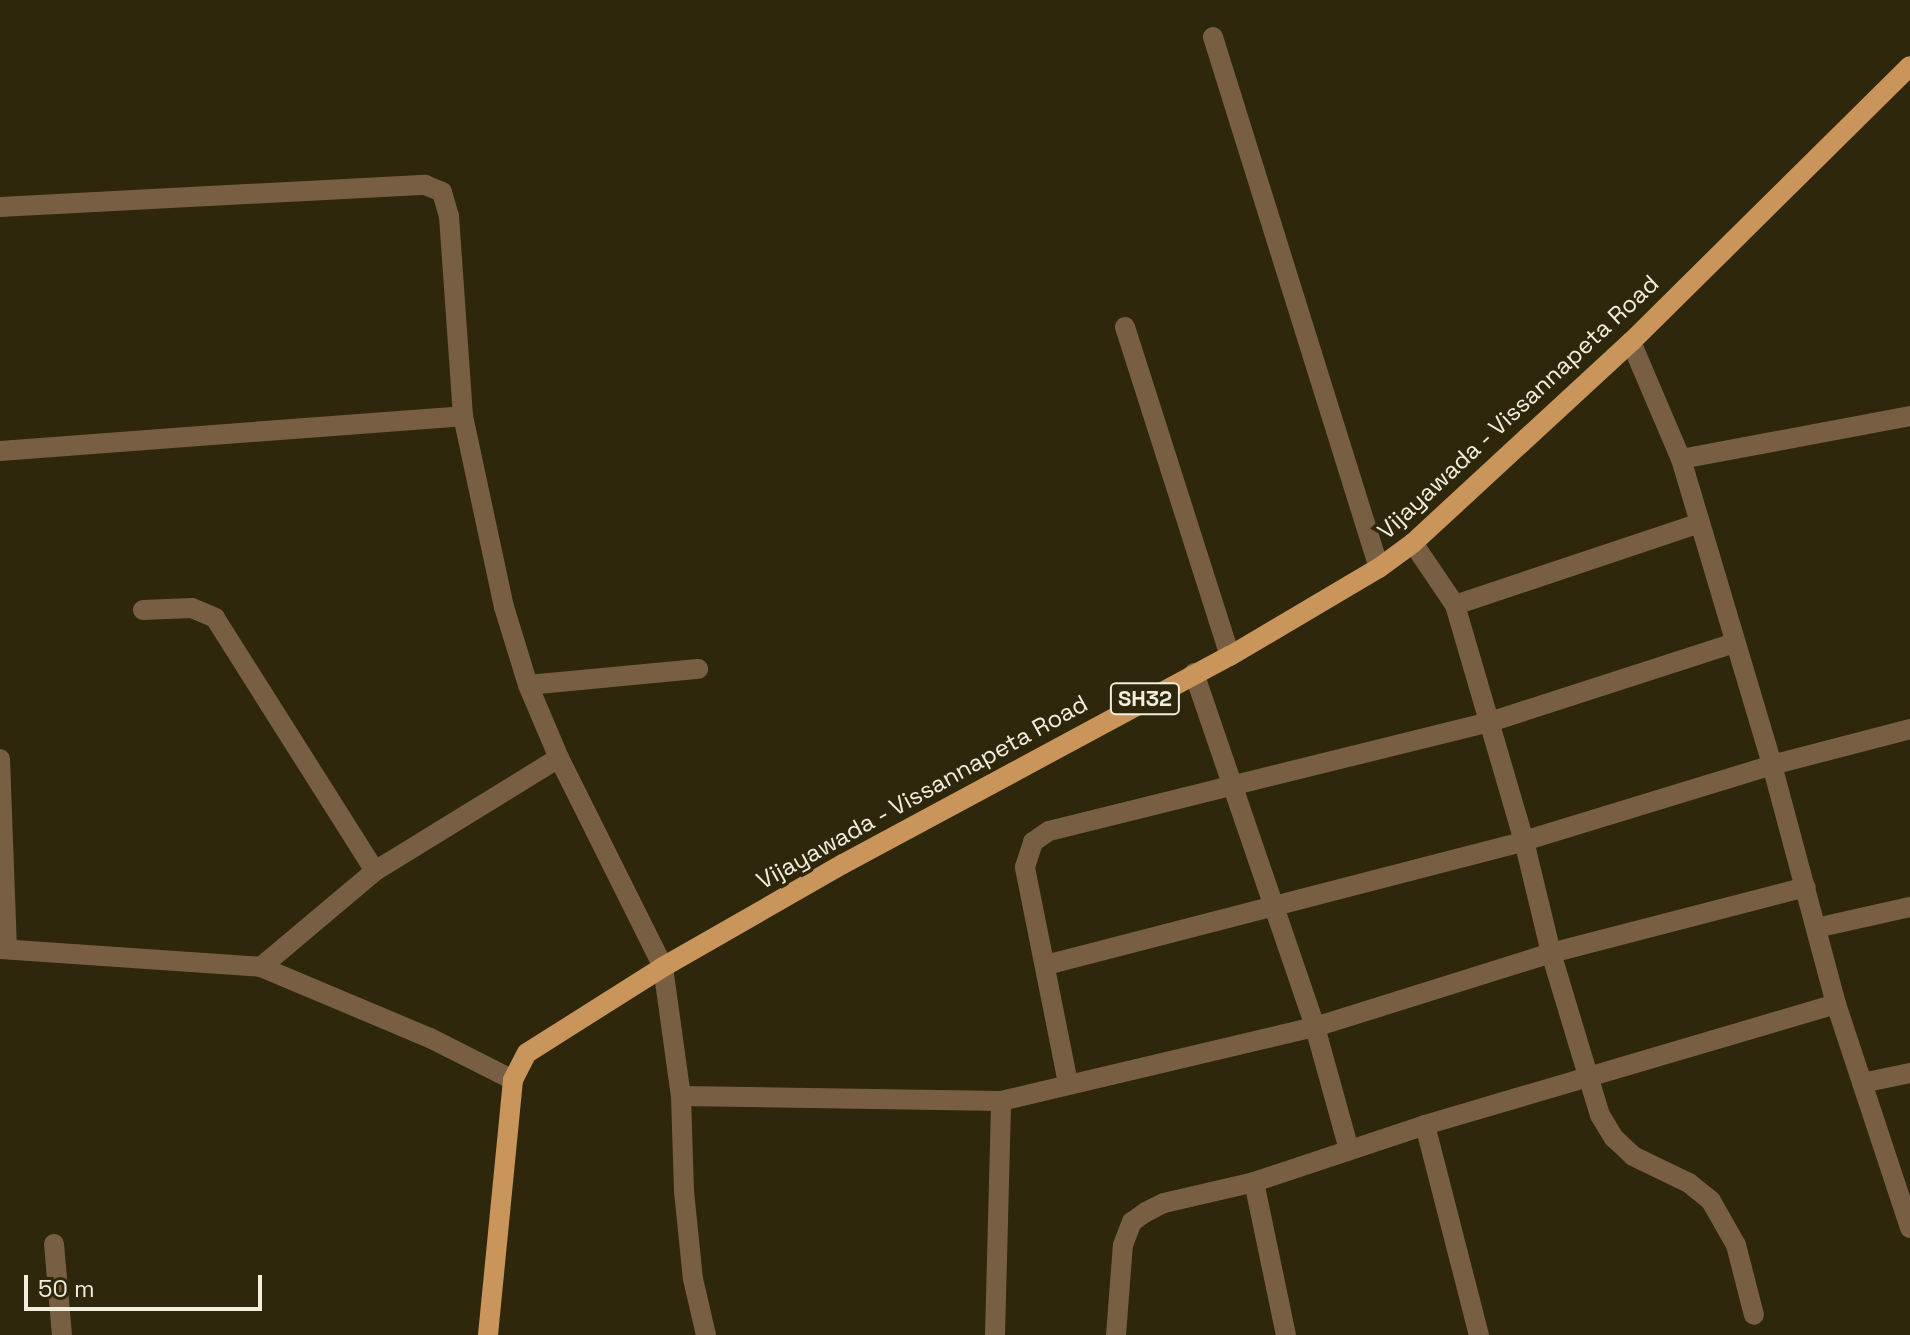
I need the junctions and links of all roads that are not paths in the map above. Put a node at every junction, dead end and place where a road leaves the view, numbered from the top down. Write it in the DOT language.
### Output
graph roads {
  1 [pos="1213,37"];
  2 [pos="1910,66"];
  3 [pos="0,207"];
  4 [pos="1125,327"];
  5 [pos="1631,342"];
  6 [pos="463,416"];
  7 [pos="1910,416"];
  8 [pos="0,451"];
  9 [pos="1681,459"];
  10 [pos="1700,523"];
  11 [pos="1413,543"];
  12 [pos="1379,568"];
  13 [pos="1455,605"];
  14 [pos="143,610"];
  15 [pos="1734,643"];
  16 [pos="1230,656"];
  17 [pos="698,669"];
  18 [pos="1194,673"];
  19 [pos="528,685"];
  20 [pos="1490,722"];
  21 [pos="1910,729"];
  22 [pos="559,758"];
  23 [pos="0,759"];
  24 [pos="1772,765"];
  25 [pos="1232,789"];
  26 [pos="1524,841"];
  27 [pos="375,871"];
  28 [pos="1806,887"];
  29 [pos="1272,903"];
  30 [pos="1910,907"];
  31 [pos="1816,928"];
  32 [pos="3,949"];
  33 [pos="1551,953"];
  34 [pos="1046,965"];
  35 [pos="261,967"];
  36 [pos="663,967"];
  37 [pos="1836,1004"];
  38 [pos="1315,1027"];
  39 [pos="1910,1073"];
  40 [pos="1586,1076"];
  41 [pos="513,1080"];
  42 [pos="1068,1083"];
  43 [pos="1862,1083"];
  44 [pos="681,1096"];
  45 [pos="1001,1101"];
  46 [pos="1425,1125"];
  47 [pos="1349,1150"];
  48 [pos="1254,1182"];
  49 [pos="1910,1228"];
  50 [pos="54,1244"];
  51 [pos="1754,1315"];
  52 [pos="62,1335"];
  53 [pos="488,1335"];
  54 [pos="706,1335"];
  55 [pos="995,1335"];
  56 [pos="1116,1335"];
  57 [pos="1286,1335"];
  58 [pos="1479,1335"];
  1 -- 12 [label="street"];
  2 -- 5 [label="main road, Vijayawada - Vissannapeta Road / SH32"];
  3 -- 6 [label="street"];
  4 -- 16 [label="street"];
  5 -- 9 [label="street"];
  5 -- 11 [label="main road, Vijayawada - Vissannapeta Road / SH32"];
  6 -- 8 [label="street"];
  6 -- 19 [label="street"];
  7 -- 9 [label="street"];
  9 -- 10 [label="street"];
  10 -- 13 [label="street"];
  10 -- 15 [label="street"];
  11 -- 12 [label="main road, Vijayawada - Vissannapeta Road / SH32"];
  11 -- 13 [label="street"];
  12 -- 16 [label="main road, Vijayawada - Vissannapeta Road / SH32"];
  13 -- 20 [label="street"];
  14 -- 27 [label="street"];
  15 -- 20 [label="street"];
  15 -- 24 [label="street"];
  16 -- 18 [label="main road, Vijayawada - Vissannapeta Road / SH32"];
  17 -- 19 [label="street"];
  18 -- 25 [label="street"];
  18 -- 36 [label="main road, Vijayawada - Vissannapeta Road / SH32"];
  19 -- 22 [label="street"];
  20 -- 25 [label="street"];
  20 -- 26 [label="street"];
  21 -- 24 [label="street"];
  22 -- 27 [label="street"];
  22 -- 36 [label="street"];
  23 -- 32 [label="street"];
  24 -- 26 [label="street"];
  24 -- 28 [label="street"];
  25 -- 29 [label="street"];
  25 -- 34 [label="street"];
  26 -- 29 [label="street"];
  26 -- 33 [label="street"];
  27 -- 35 [label="street"];
  28 -- 31 [label="street"];
  28 -- 33 [label="street"];
  29 -- 34 [label="street"];
  29 -- 38 [label="street"];
  30 -- 31 [label="street"];
  31 -- 37 [label="street"];
  32 -- 35 [label="street"];
  33 -- 38 [label="street"];
  33 -- 40 [label="street"];
  34 -- 42 [label="street"];
  35 -- 41 [label="street"];
  36 -- 41 [label="main road, Vijayawada - Vissannapeta Road / SH32"];
  36 -- 44 [label="street"];
  37 -- 40 [label="street"];
  37 -- 43 [label="street"];
  38 -- 42 [label="street"];
  38 -- 47 [label="street"];
  39 -- 43 [label="street"];
  40 -- 46 [label="street"];
  40 -- 51 [label="street"];
  41 -- 53 [label="main road, Vijayawada - Vissannapeta Road / SH32"];
  42 -- 45 [label="street"];
  43 -- 49 [label="street"];
  44 -- 45 [label="street"];
  44 -- 54 [label="street"];
  45 -- 55 [label="street"];
  46 -- 47 [label="street"];
  46 -- 58 [label="street"];
  47 -- 48 [label="street"];
  48 -- 56 [label="street"];
  48 -- 57 [label="street"];
  50 -- 52 [label="street"];
}
